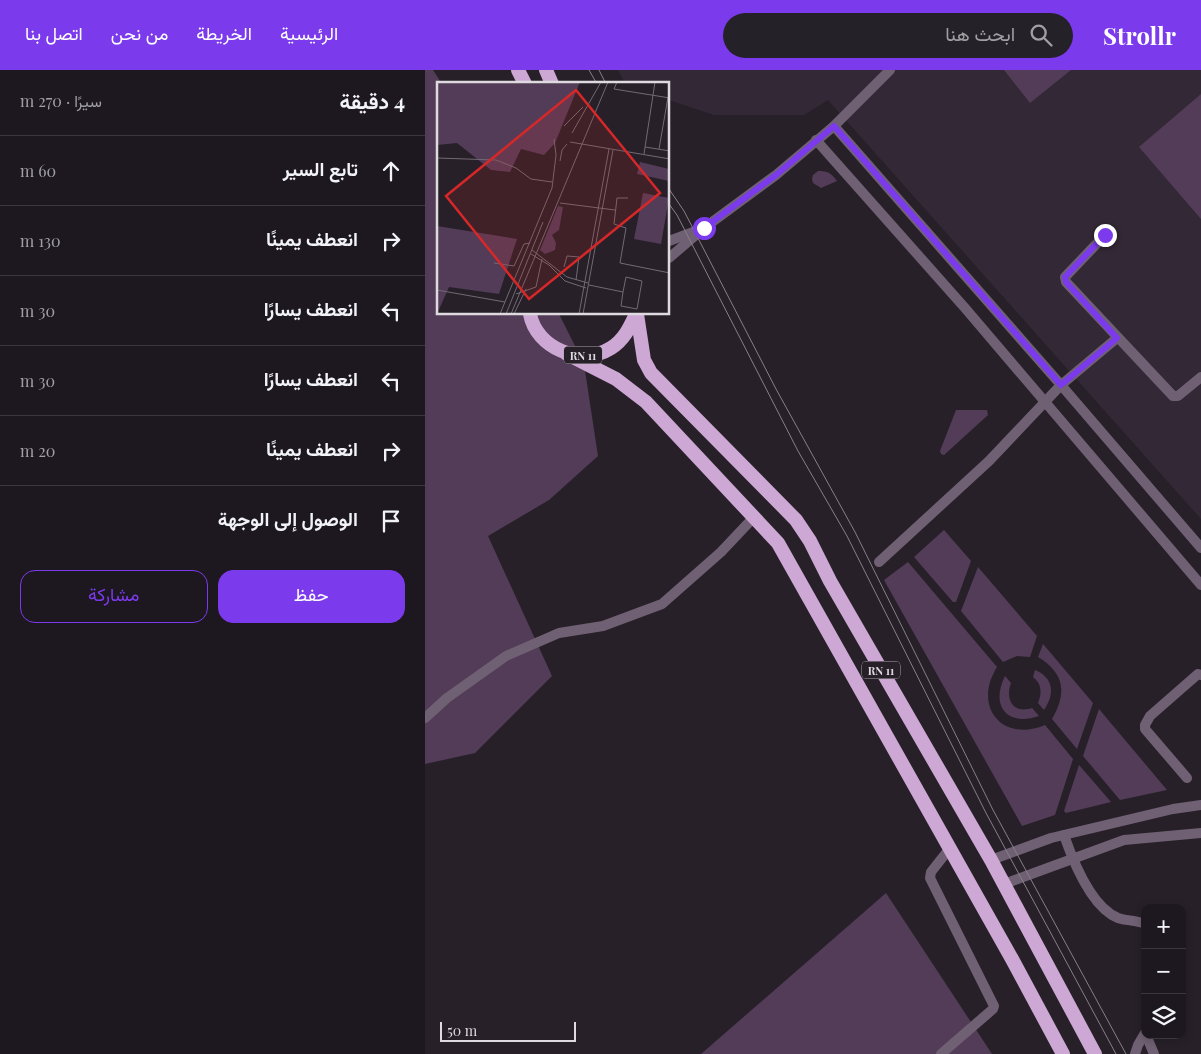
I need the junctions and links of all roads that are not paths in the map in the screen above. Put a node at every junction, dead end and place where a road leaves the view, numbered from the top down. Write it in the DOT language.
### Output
graph roads {
  1 [pos="518,70"];
  2 [pos="546,70"];
  3 [pos="891,70"];
  4 [pos="524,82"];
  5 [pos="551,82"];
  6 [pos="834,126"];
  7 [pos="815,140"];
  8 [pos="704,228"];
  9 [pos="1105,235"];
  10 [pos="670,241"];
  11 [pos="670,257"];
  12 [pos="530,315"];
  13 [pos="636,315"];
  14 [pos="636,315"];
  15 [pos="1117,338"];
  16 [pos="567,354"];
  17 [pos="1201,376"];
  18 [pos="1061,385"];
  19 [pos="1045,403"];
  20 [pos="754,517"];
  21 [pos="1201,548"];
  22 [pos="879,562"];
  23 [pos="1201,585"];
  24 [pos="1201,675"];
  25 [pos="425,718"];
  26 [pos="1187,778"];
  27 [pos="1201,806"];
  28 [pos="1201,833"];
  29 [pos="1064,835"];
  30 [pos="950,848"];
  31 [pos="1073,859"];
  32 [pos="991,860"];
  33 [pos="1004,884"];
  34 [pos="1141,922"];
  35 [pos="1142,1039"];
  36 [pos="1147,1039"];
  37 [pos="941,1054"];
  38 [pos="1063,1054"];
  39 [pos="1095,1054"];
  40 [pos="1135,1054"];
  41 [pos="1154,1054"];
  1 -- 4 [label="highway"];
  2 -- 5 [label="highway"];
  3 -- 6 [label="street"];
  6 -- 7 [label="street"];
  6 -- 18 [label="street"];
  7 -- 8 [label="street"];
  7 -- 19 [label="street"];
  8 -- 10 [label="street"];
  8 -- 11 [label="street"];
  9 -- 15 [label="street"];
  12 -- 16 [label="highway, RN 11"];
  13 -- 16 [label="highway, RN 11"];
  14 -- 32 [label="highway, RN 11"];
  15 -- 17 [label="street"];
  15 -- 18 [label="street"];
  16 -- 20 [label="highway, RN 11"];
  18 -- 19 [label="street"];
  18 -- 21 [label="street"];
  19 -- 22 [label="street"];
  19 -- 23 [label="street"];
  20 -- 25 [label="street"];
  20 -- 30 [label="highway, RN 11"];
  24 -- 26 [label="street"];
  27 -- 29 [label="street"];
  28 -- 31 [label="street"];
  29 -- 31 [label="street"];
  29 -- 32 [label="street"];
  30 -- 37 [label="street"];
  30 -- 38 [label="highway, RN 11"];
  31 -- 33 [label="street"];
  31 -- 34 [label="street"];
  32 -- 33 [label="highway, RN 11"];
  33 -- 39 [label="highway, RN 11"];
  35 -- 40 [label="street"];
  36 -- 41 [label="street"];
}
